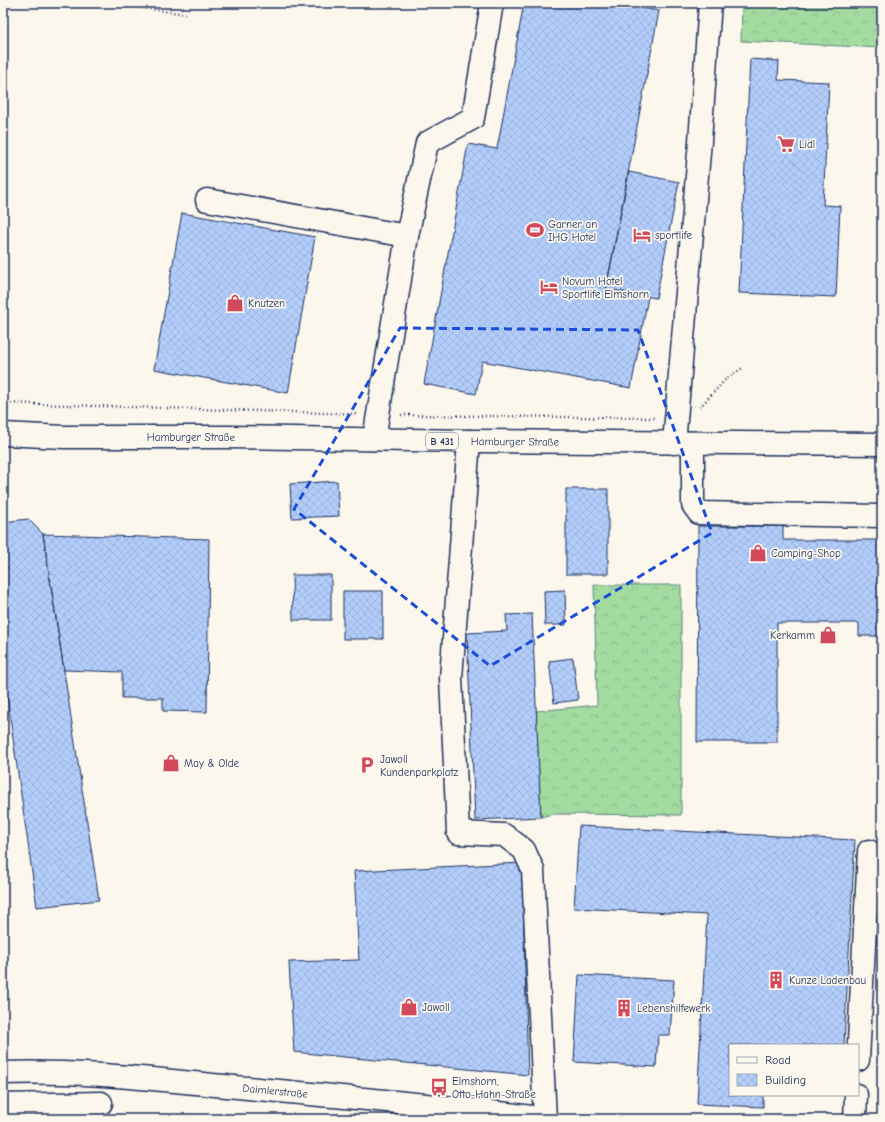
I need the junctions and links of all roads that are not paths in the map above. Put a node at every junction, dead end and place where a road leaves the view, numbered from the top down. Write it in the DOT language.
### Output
graph roads {
  1 [pos="492,3"];
  2 [pos="710,3"];
  3 [pos="207,200"];
  4 [pos="407,236"];
  5 [pos="3,434"];
  6 [pos="374,439"];
  7 [pos="469,442"];
  8 [pos="683,443"];
  9 [pos="882,444"];
  10 [pos="882,516"];
  11 [pos="869,851"];
  12 [pos="859,1044"];
  13 [pos="3,1073"];
  14 [pos="99,1074"];
  15 [pos="856,1096"];
  16 [pos="3,1105"];
  17 [pos="400,1110"];
  18 [pos="101,1111"];
  19 [pos="546,1119"];
  20 [pos="855,1119"];
  1 -- 4 [label="main road"];
  2 -- 8 [label="main road"];
  3 -- 4 [label="main road"];
  4 -- 6 [label="main road"];
  5 -- 6 [label="main road, Hamburger Straße / B 431"];
  6 -- 7 [label="main road, Hamburger Straße / B 431"];
  7 -- 8 [label="main road, Hamburger Straße / B 431"];
  7 -- 19 [label="main road"];
  8 -- 9 [label="main road, Hamburger Straße / B 431"];
  8 -- 10 [label="main road"];
  11 -- 12 [label="main road"];
  13 -- 14 [label="main road, Daimlerstraße"];
  14 -- 17 [label="main road, Daimlerstraße"];
  14 -- 18 [label="main road"];
  15 -- 20 [label="main road"];
  16 -- 18 [label="main road"];
  17 -- 19 [label="main road, Daimlerstraße"];
}
